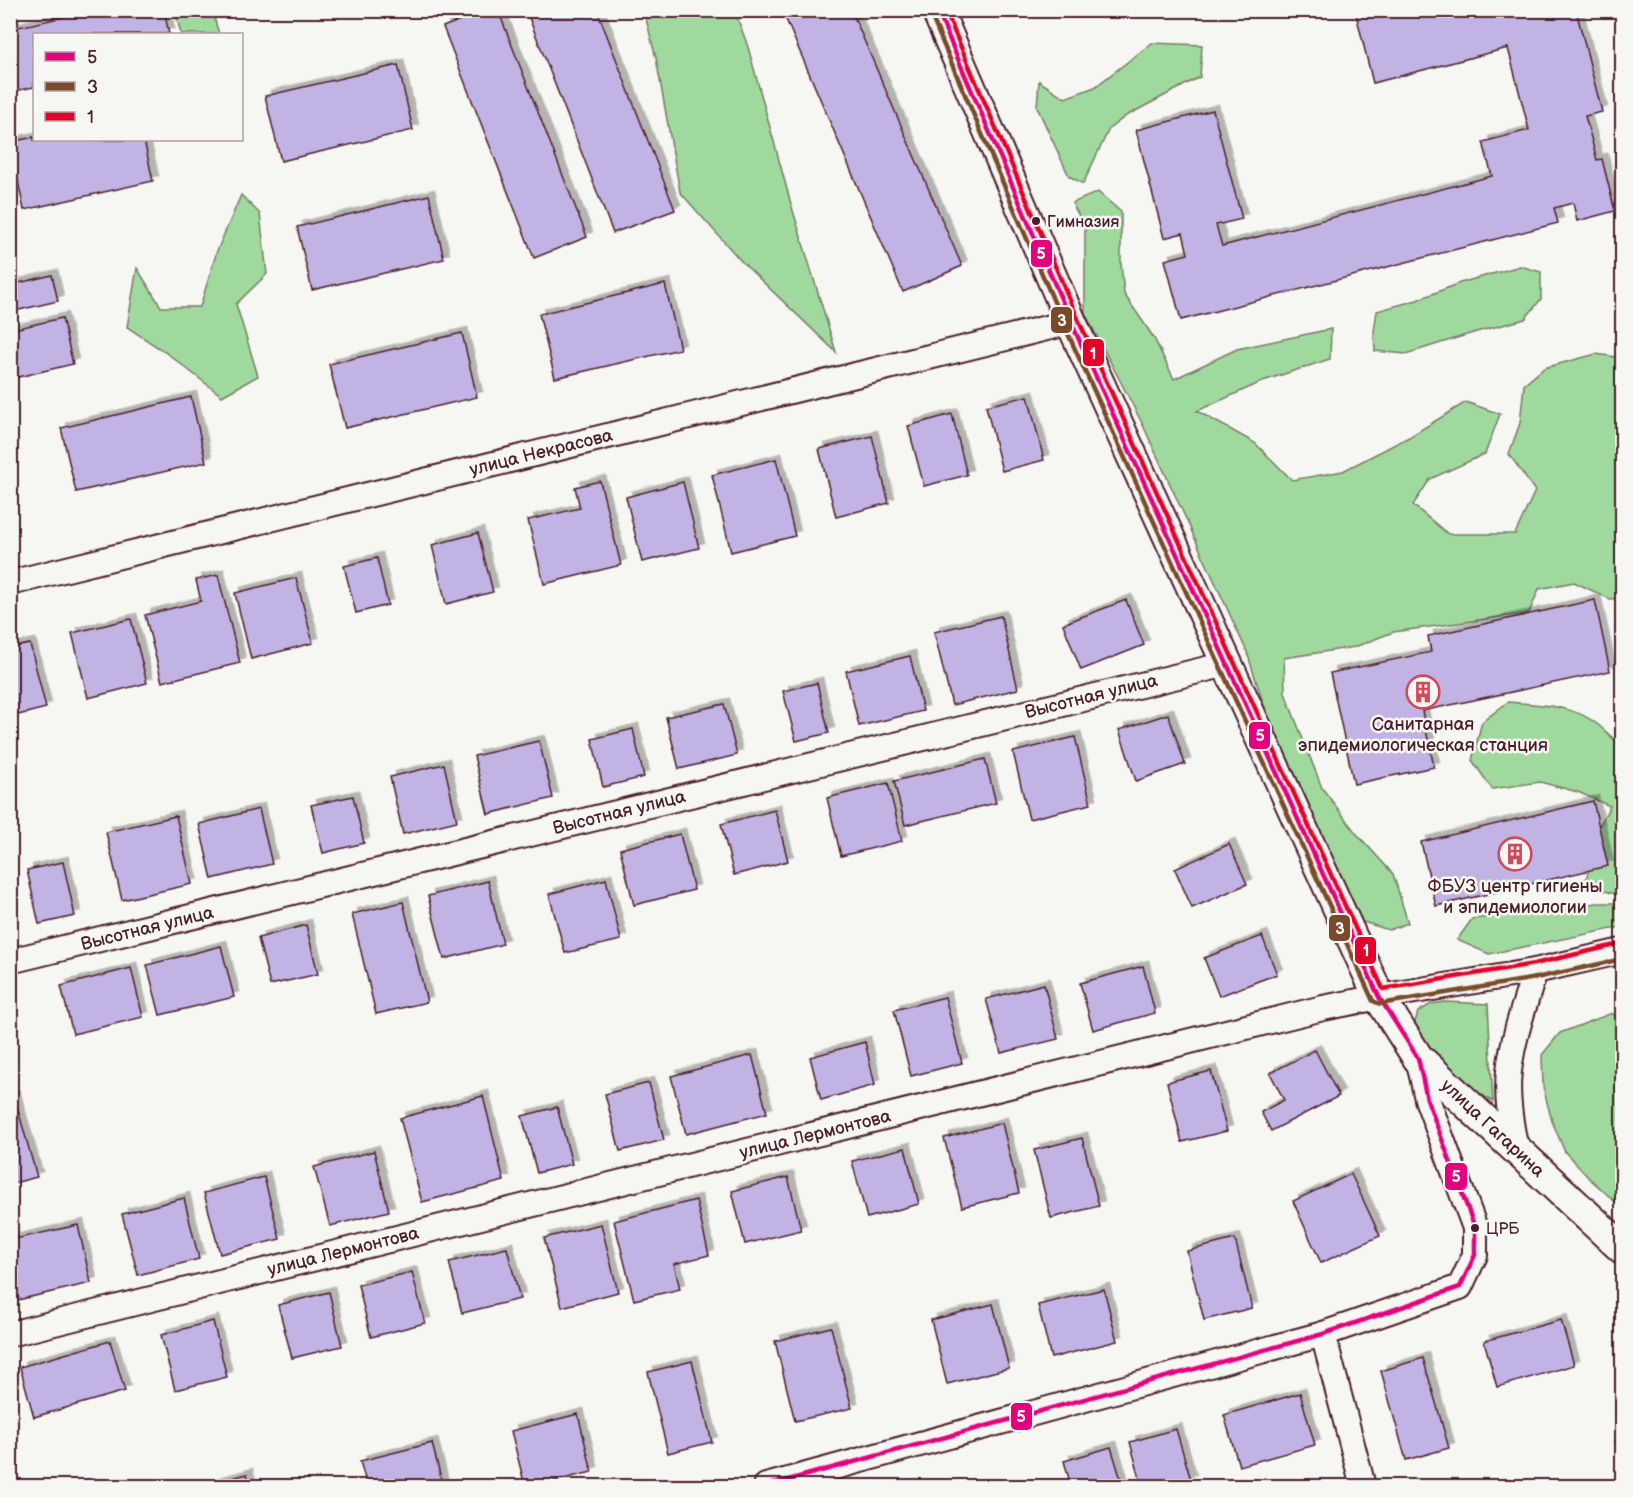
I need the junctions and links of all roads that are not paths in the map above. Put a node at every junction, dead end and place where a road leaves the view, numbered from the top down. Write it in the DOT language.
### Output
graph roads {
  1 [pos="937,10"];
  2 [pos="1071,322"];
  3 [pos="10,583"];
  4 [pos="1227,664"];
  5 [pos="1623,951"];
  6 [pos="10,961"];
  7 [pos="1535,971"];
  8 [pos="1379,997"];
  9 [pos="1418,1058"];
  10 [pos="1516,1150"];
  11 [pos="1623,1248"];
  12 [pos="10,1334"];
  13 [pos="1323,1334"];
  14 [pos="766,1486"];
  15 [pos="1363,1486"];
  1 -- 2 [label="street, улица Гагарина"];
  2 -- 3 [label="street, улица Некрасова"];
  2 -- 4 [label="street, улица Гагарина"];
  4 -- 6 [label="street, Высотная улица"];
  4 -- 8 [label="street, улица Гагарина"];
  5 -- 7 [label="street, улица Лермонтова"];
  7 -- 8 [label="street, улица Лермонтова"];
  7 -- 10 [label="street"];
  8 -- 9 [label="street, улица Гагарина"];
  8 -- 12 [label="street, улица Лермонтова"];
  9 -- 10 [label="street, улица Гагарина"];
  9 -- 13 [label="street"];
  10 -- 11 [label="street, улица Гагарина"];
  13 -- 14 [label="street"];
  13 -- 15 [label="street"];
}
